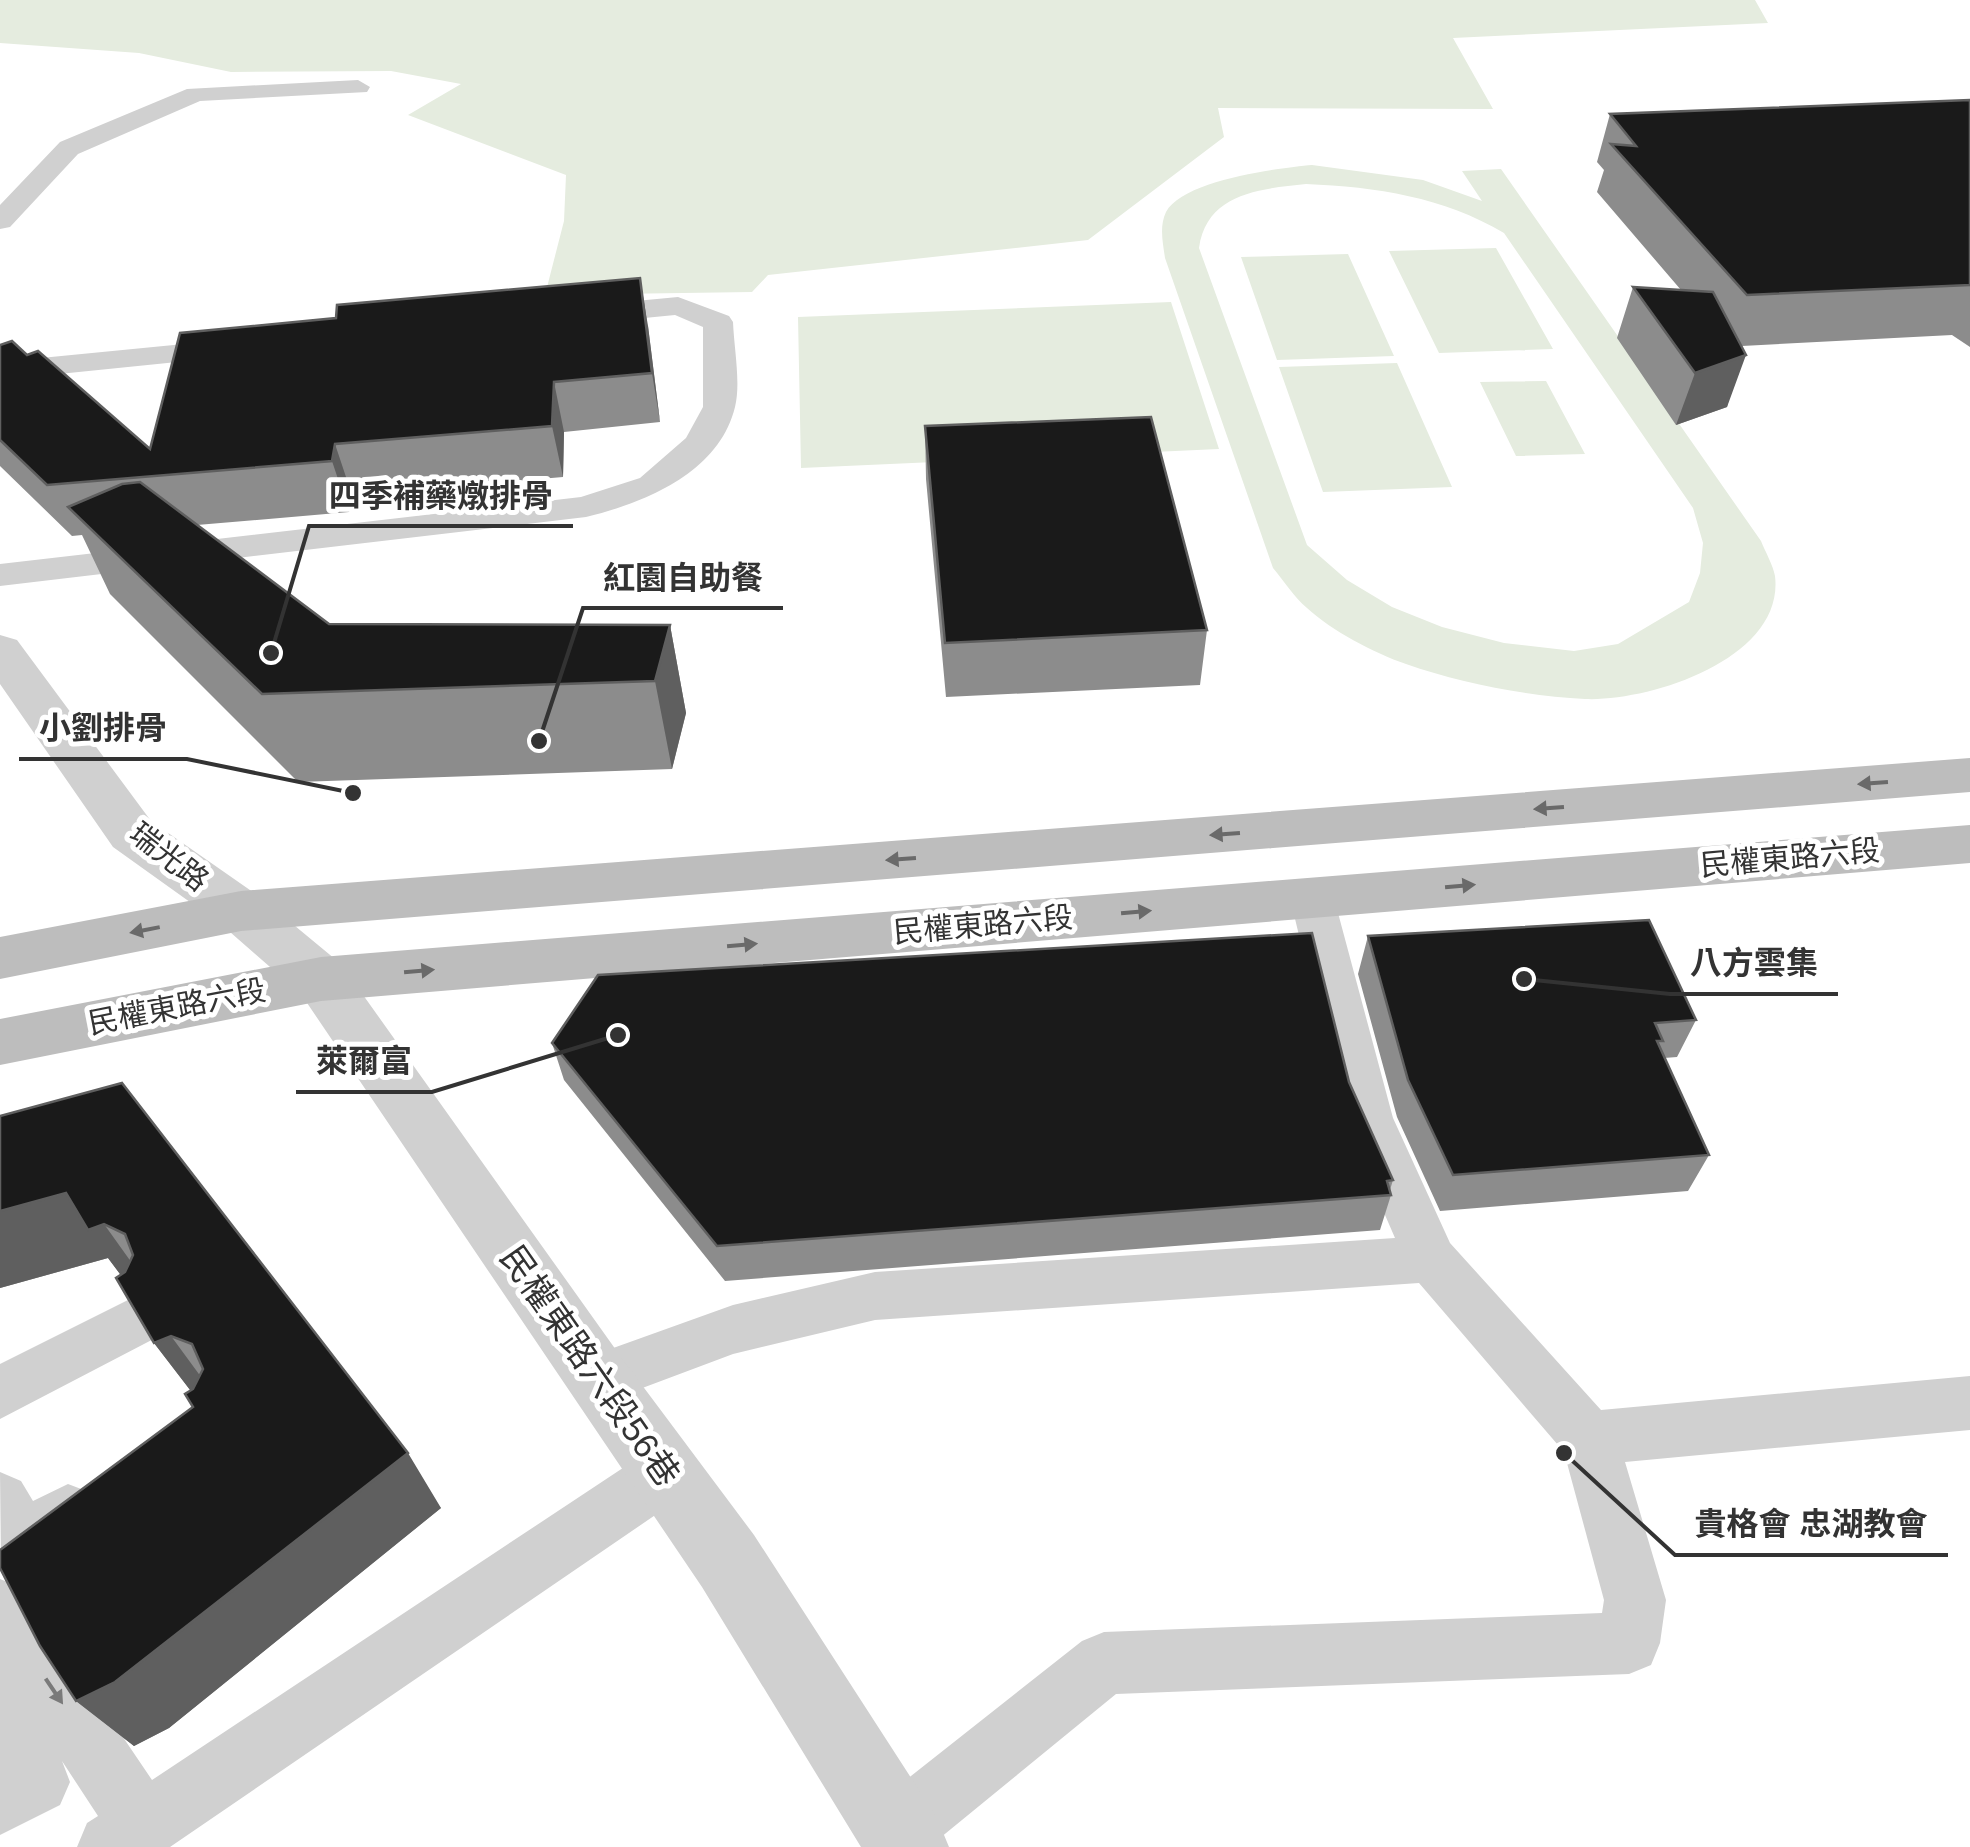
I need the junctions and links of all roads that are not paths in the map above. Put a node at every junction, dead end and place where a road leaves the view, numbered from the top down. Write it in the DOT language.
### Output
graph roads {
  1 [pos="358,87"];
  2 [pos="0,221"];
  3 [pos="542,319"];
  4 [pos="271,345"];
  5 [pos="0,371"];
  6 [pos="0,574"];
  7 [pos="0,650"];
  8 [pos="1970,775"];
  9 [pos="1970,844"];
  10 [pos="1312,898"];
  11 [pos="241,911"];
  12 [pos="0,958"];
  13 [pos="322,979"];
  14 [pos="0,1042"];
  15 [pos="1431,1259"];
  16 [pos="148,1315"];
  17 [pos="597,1380"];
  18 [pos="0,1393"];
  19 [pos="1970,1403"];
  20 [pos="1589,1438"];
  21 [pos="665,1474"];
  22 [pos="118,1483"];
  23 [pos="0,1501"];
  24 [pos="0,1610"];
  25 [pos="0,1682"];
  26 [pos="0,1802"];
  27 [pos="127,1836"];
  28 [pos="902,1838"];
  1 -- 2 [label="lane"];
  3 -- 6 [label="lane"];
  4 -- 5 [label="lane"];
  7 -- 11 [label="street, 瑞光路"];
  8 -- 11 [label="main road, one-way"];
  10 -- 9 [label="main road, 民權東路六段, one-way"];
  13 -- 10 [label="main road, 民權東路六段, one-way"];
  10 -- 15 [label="lane"];
  11 -- 12 [label="main road, one-way"];
  11 -- 13 [label="street, 民權東路六段56巷"];
  13 -- 14 [label="main road, 民權東路六段"];
  13 -- 17 [label="street, 民權東路六段56巷"];
  15 -- 17 [label="lane"];
  15 -- 20 [label="lane"];
  16 -- 18 [label="lane"];
  17 -- 21 [label="street, 民權東路六段56巷"];
  19 -- 20 [label="lane"];
  20 -- 28 [label="lane"];
  21 -- 27 [label="lane"];
  21 -- 28 [label="street, 民權東路六段56巷"];
  22 -- 23 [label="lane"];
  24 -- 27 [label="lane, one-way"];
  25 -- 26 [label="lane"];
}
